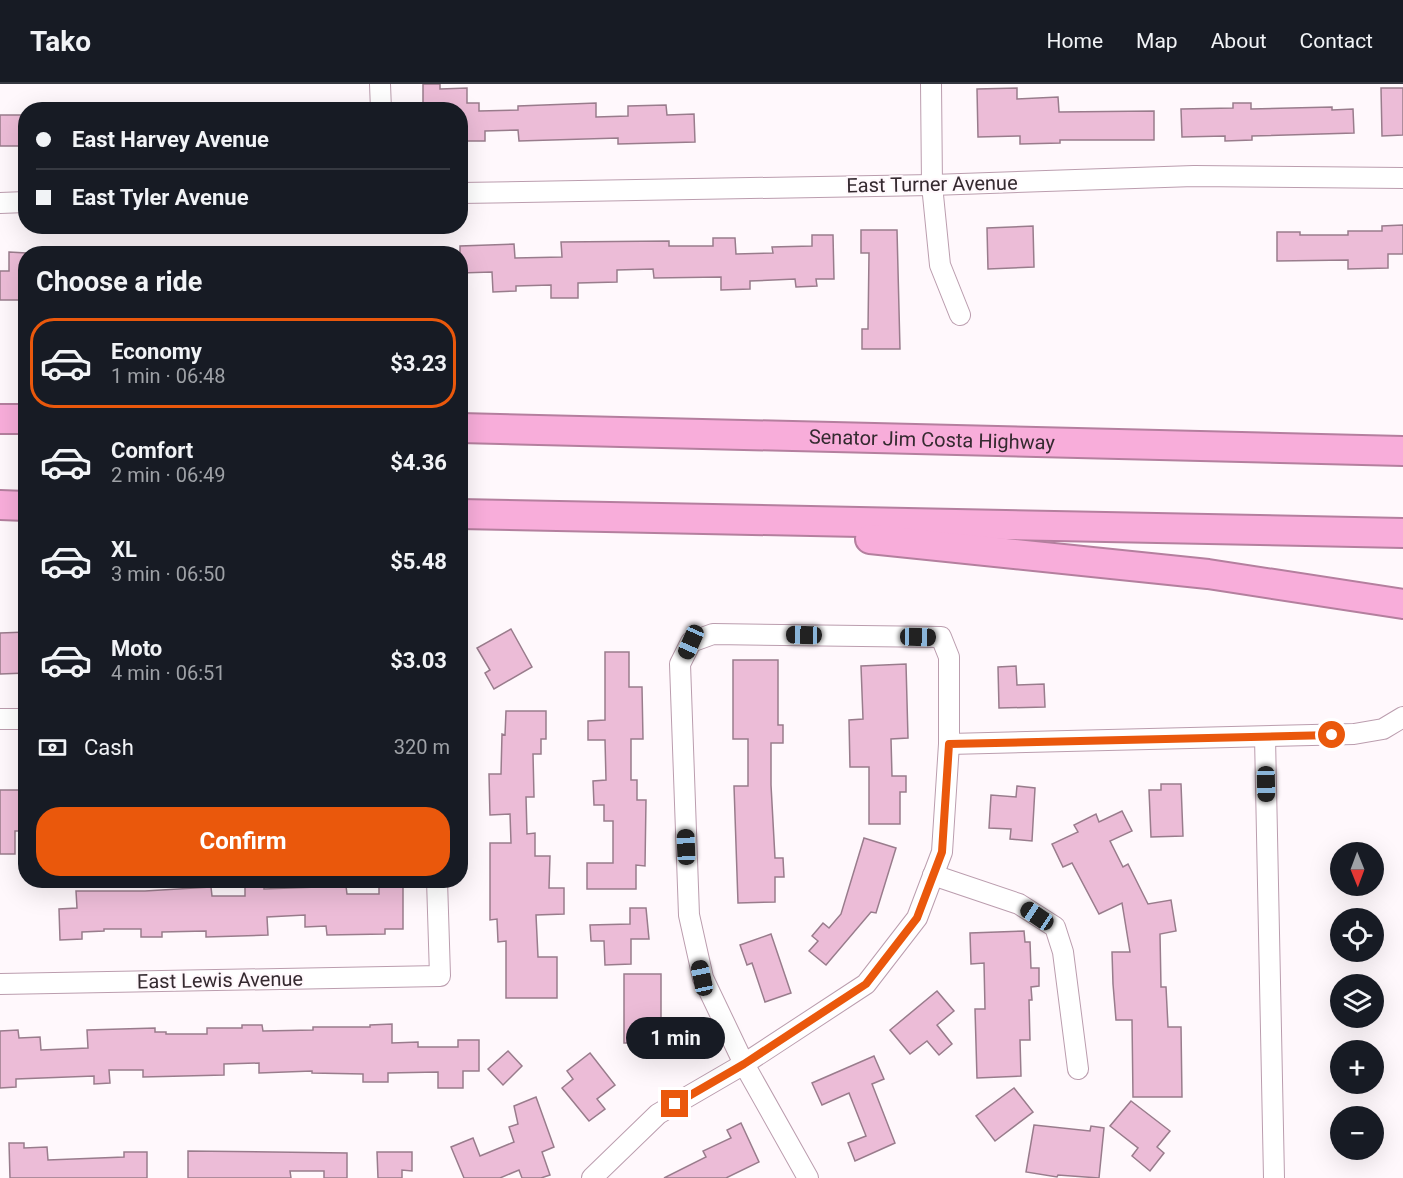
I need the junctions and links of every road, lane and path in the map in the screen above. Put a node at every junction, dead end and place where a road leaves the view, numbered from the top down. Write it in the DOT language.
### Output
graph roads {
  1 [pos="380,84"];
  2 [pos="931,84"];
  3 [pos="381,102"];
  4 [pos="1403,178"];
  5 [pos="932,185"];
  6 [pos="468,193"];
  7 [pos="18,202"];
  8 [pos="0,203"];
  9 [pos="960,315"];
  10 [pos="0,419"];
  11 [pos="18,419"];
  12 [pos="468,428"];
  13 [pos="1403,451"];
  14 [pos="0,505"];
  15 [pos="18,506"];
  16 [pos="468,514"];
  17 [pos="680,519"];
  18 [pos="1403,533"];
  19 [pos="1403,604"];
  20 [pos="1403,717"];
  21 [pos="0,719"];
  22 [pos="18,719"];
  23 [pos="1265,737"];
  24 [pos="949,744"];
  25 [pos="933,875"];
  26 [pos="437,888"];
  27 [pos="0,984"];
  28 [pos="744,1064"];
  29 [pos="1078,1069"];
  30 [pos="592,1178"];
  31 [pos="808,1178"];
  32 [pos="1274,1178"];
  1 -- 3 [label="street"];
  2 -- 5 [label="street"];
  4 -- 5 [label="street, East Turner Avenue"];
  5 -- 6 [label="street, East Turner Avenue"];
  5 -- 9 [label="street"];
  7 -- 8 [label="street"];
  10 -- 11 [label="highway"];
  12 -- 13 [label="highway, Senator Jim Costa Highway"];
  14 -- 15 [label="highway"];
  16 -- 17 [label="highway"];
  17 -- 18 [label="highway"];
  17 -- 19 [label="highway"];
  20 -- 23 [label="street"];
  21 -- 22 [label="street"];
  23 -- 24 [label="street"];
  23 -- 32 [label="street"];
  24 -- 25 [label="street"];
  24 -- 28 [label="street"];
  25 -- 28 [label="street"];
  25 -- 29 [label="street"];
  26 -- 27 [label="street, East Lewis Avenue"];
  28 -- 30 [label="street"];
  28 -- 31 [label="street"];
}
